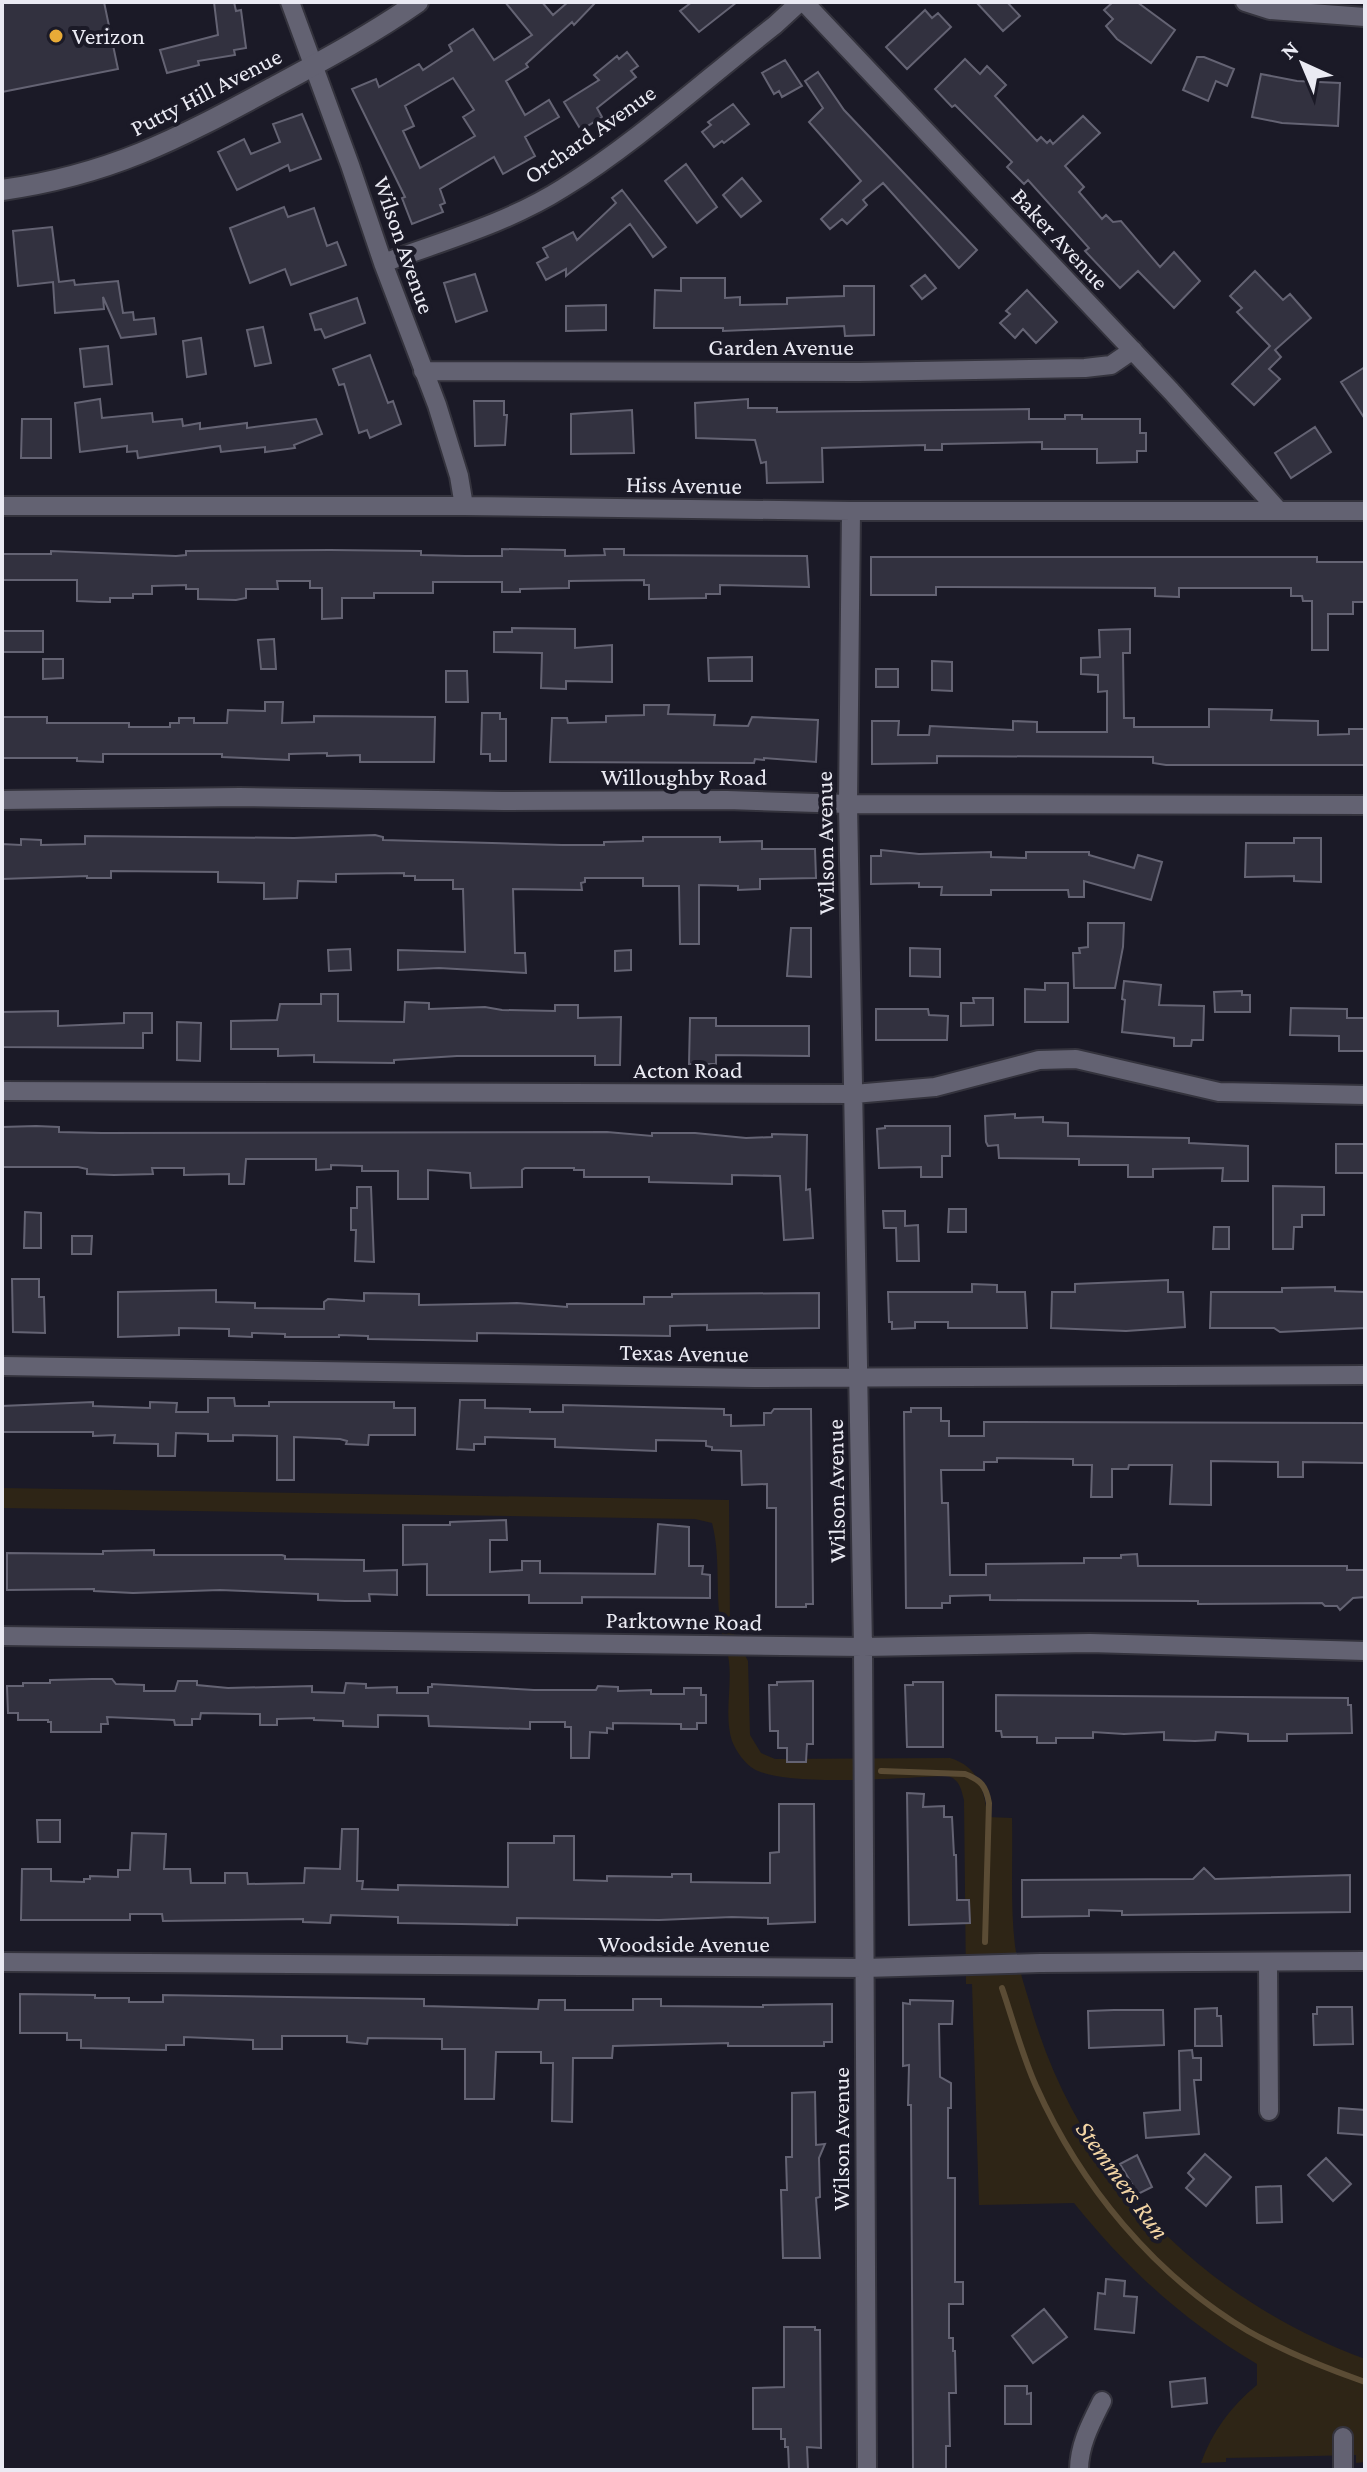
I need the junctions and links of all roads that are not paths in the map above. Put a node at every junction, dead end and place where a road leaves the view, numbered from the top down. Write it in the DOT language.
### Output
graph roads {
  1 [pos="290,2"];
  2 [pos="418,2"];
  3 [pos="802,2"];
  4 [pos="1245,2"];
  5 [pos="1365,17"];
  6 [pos="313,66"];
  7 [pos="2,190"];
  8 [pos="383,263"];
  9 [pos="1133,350"];
  10 [pos="423,371"];
  11 [pos="2,506"];
  12 [pos="464,506"];
  13 [pos="851,511"];
  14 [pos="1279,511"];
  15 [pos="1365,511"];
  16 [pos="2,800"];
  17 [pos="848,804"];
  18 [pos="1365,805"];
  19 [pos="2,1091"];
  20 [pos="854,1094"];
  21 [pos="1365,1095"];
  22 [pos="2,1366"];
  23 [pos="1365,1375"];
  24 [pos="858,1376"];
  25 [pos="2,1636"];
  26 [pos="863,1647"];
  27 [pos="1365,1651"];
  28 [pos="1365,1961"];
  29 [pos="2,1962"];
  30 [pos="1268,1963"];
  31 [pos="864,1968"];
  32 [pos="1269,2111"];
  33 [pos="1102,2401"];
  34 [pos="1343,2437"];
  35 [pos="867,2470"];
  36 [pos="1079,2470"];
  37 [pos="1343,2470"];
  1 -- 6 [label="street, Wilson Avenue"];
  2 -- 6 [label="main road, Putty Hill Avenue"];
  3 -- 8 [label="street, Orchard Avenue"];
  3 -- 9 [label="street, Baker Avenue"];
  4 -- 5 [label="street"];
  6 -- 7 [label="main road, Putty Hill Avenue"];
  6 -- 8 [label="street, Wilson Avenue"];
  8 -- 10 [label="street, Wilson Avenue"];
  9 -- 10 [label="street, Garden Avenue"];
  9 -- 14 [label="street, Baker Avenue"];
  10 -- 12 [label="street, Wilson Avenue"];
  11 -- 12 [label="street, Hiss Avenue"];
  12 -- 13 [label="street, Hiss Avenue"];
  13 -- 14 [label="street, Hiss Avenue"];
  13 -- 17 [label="street, Wilson Avenue"];
  14 -- 15 [label="street, Hiss Avenue"];
  16 -- 17 [label="street, Willoughby Road"];
  17 -- 18 [label="street, Willoughby Road"];
  17 -- 20 [label="street, Wilson Avenue"];
  19 -- 20 [label="street, Acton Road"];
  20 -- 21 [label="street, Acton Road"];
  20 -- 24 [label="street, Wilson Avenue"];
  22 -- 24 [label="street, Texas Avenue"];
  23 -- 24 [label="street, Texas Avenue"];
  24 -- 26 [label="street, Wilson Avenue"];
  25 -- 26 [label="street, Parktowne Road"];
  26 -- 27 [label="street, Parktowne Road"];
  26 -- 31 [label="street, Wilson Avenue"];
  28 -- 30 [label="street, Woodside Avenue"];
  29 -- 31 [label="street, Woodside Avenue"];
  30 -- 31 [label="street, Woodside Avenue"];
  30 -- 32 [label="street"];
  31 -- 35 [label="street, Wilson Avenue"];
  33 -- 36 [label="street"];
  34 -- 37 [label="street"];
}
